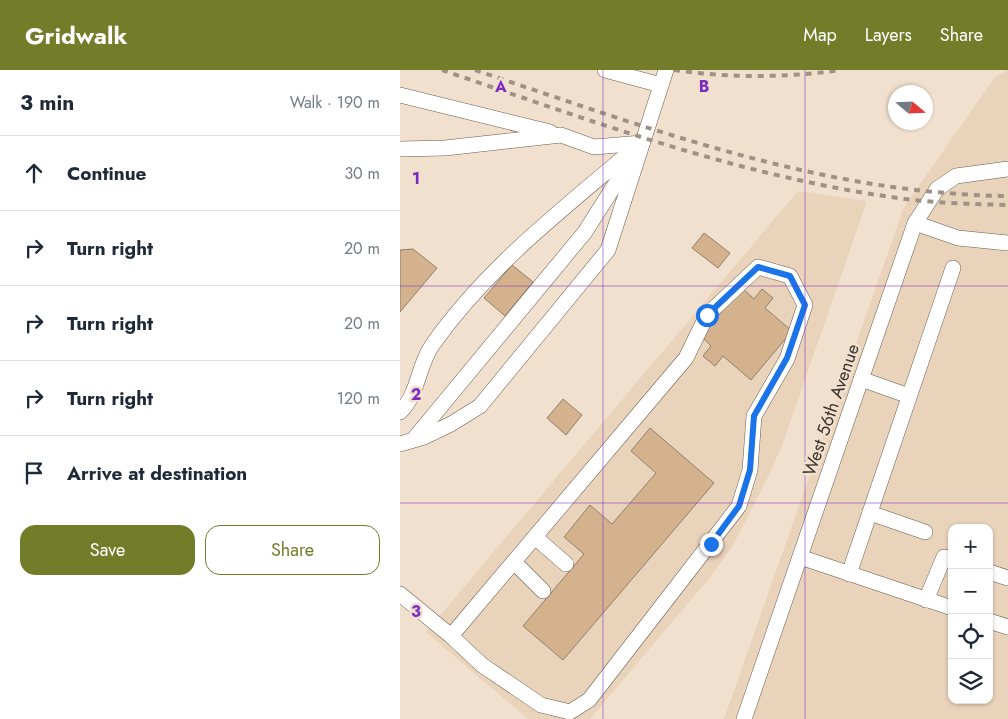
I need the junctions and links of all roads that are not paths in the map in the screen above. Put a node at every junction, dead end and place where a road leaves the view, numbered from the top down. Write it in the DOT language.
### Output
graph roads {
  1 [pos="605,70"];
  2 [pos="666,70"];
  3 [pos="661,85"];
  4 [pos="400,95"];
  5 [pos="561,135"];
  6 [pos="642,143"];
  7 [pos="400,149"];
  8 [pos="1008,169"];
  9 [pos="915,223"];
  10 [pos="1008,242"];
  11 [pos="953,268"];
  12 [pos="861,379"];
  13 [pos="909,396"];
  14 [pos="400,412"];
  15 [pos="406,442"];
  16 [pos="870,513"];
  17 [pos="925,532"];
  18 [pos="535,537"];
  19 [pos="800,557"];
  20 [pos="948,558"];
  21 [pos="514,562"];
  22 [pos="566,564"];
  23 [pos="993,573"];
  24 [pos="849,574"];
  25 [pos="1008,578"];
  26 [pos="543,591"];
  27 [pos="400,594"];
  28 [pos="926,600"];
  29 [pos="948,607"];
  30 [pos="993,622"];
  31 [pos="1008,627"];
  32 [pos="451,636"];
  33 [pos="744,719"];
  1 -- 3 [label="street"];
  2 -- 3 [label="street"];
  3 -- 6 [label="street"];
  4 -- 5 [label="street"];
  5 -- 6 [label="street"];
  5 -- 7 [label="street"];
  6 -- 14 [label="street"];
  6 -- 15 [label="street"];
  6 -- 15 [label="street"];
  8 -- 9 [label="street, West 56th Avenue"];
  9 -- 10 [label="street"];
  9 -- 12 [label="street, West 56th Avenue"];
  11 -- 13 [label="street"];
  12 -- 13 [label="street"];
  12 -- 19 [label="street, West 56th Avenue"];
  13 -- 16 [label="street"];
  16 -- 17 [label="street"];
  16 -- 24 [label="street"];
  18 -- 21 [label="street"];
  18 -- 22 [label="street"];
  18 -- 32 [label="street"];
  19 -- 24 [label="street"];
  19 -- 33 [label="street, West 56th Avenue"];
  20 -- 28 [label="street"];
  21 -- 26 [label="street"];
  21 -- 32 [label="street"];
  23 -- 25 [label="street"];
  24 -- 28 [label="street"];
  27 -- 32 [label="street"];
  28 -- 29 [label="street"];
  30 -- 31 [label="street"];
}
